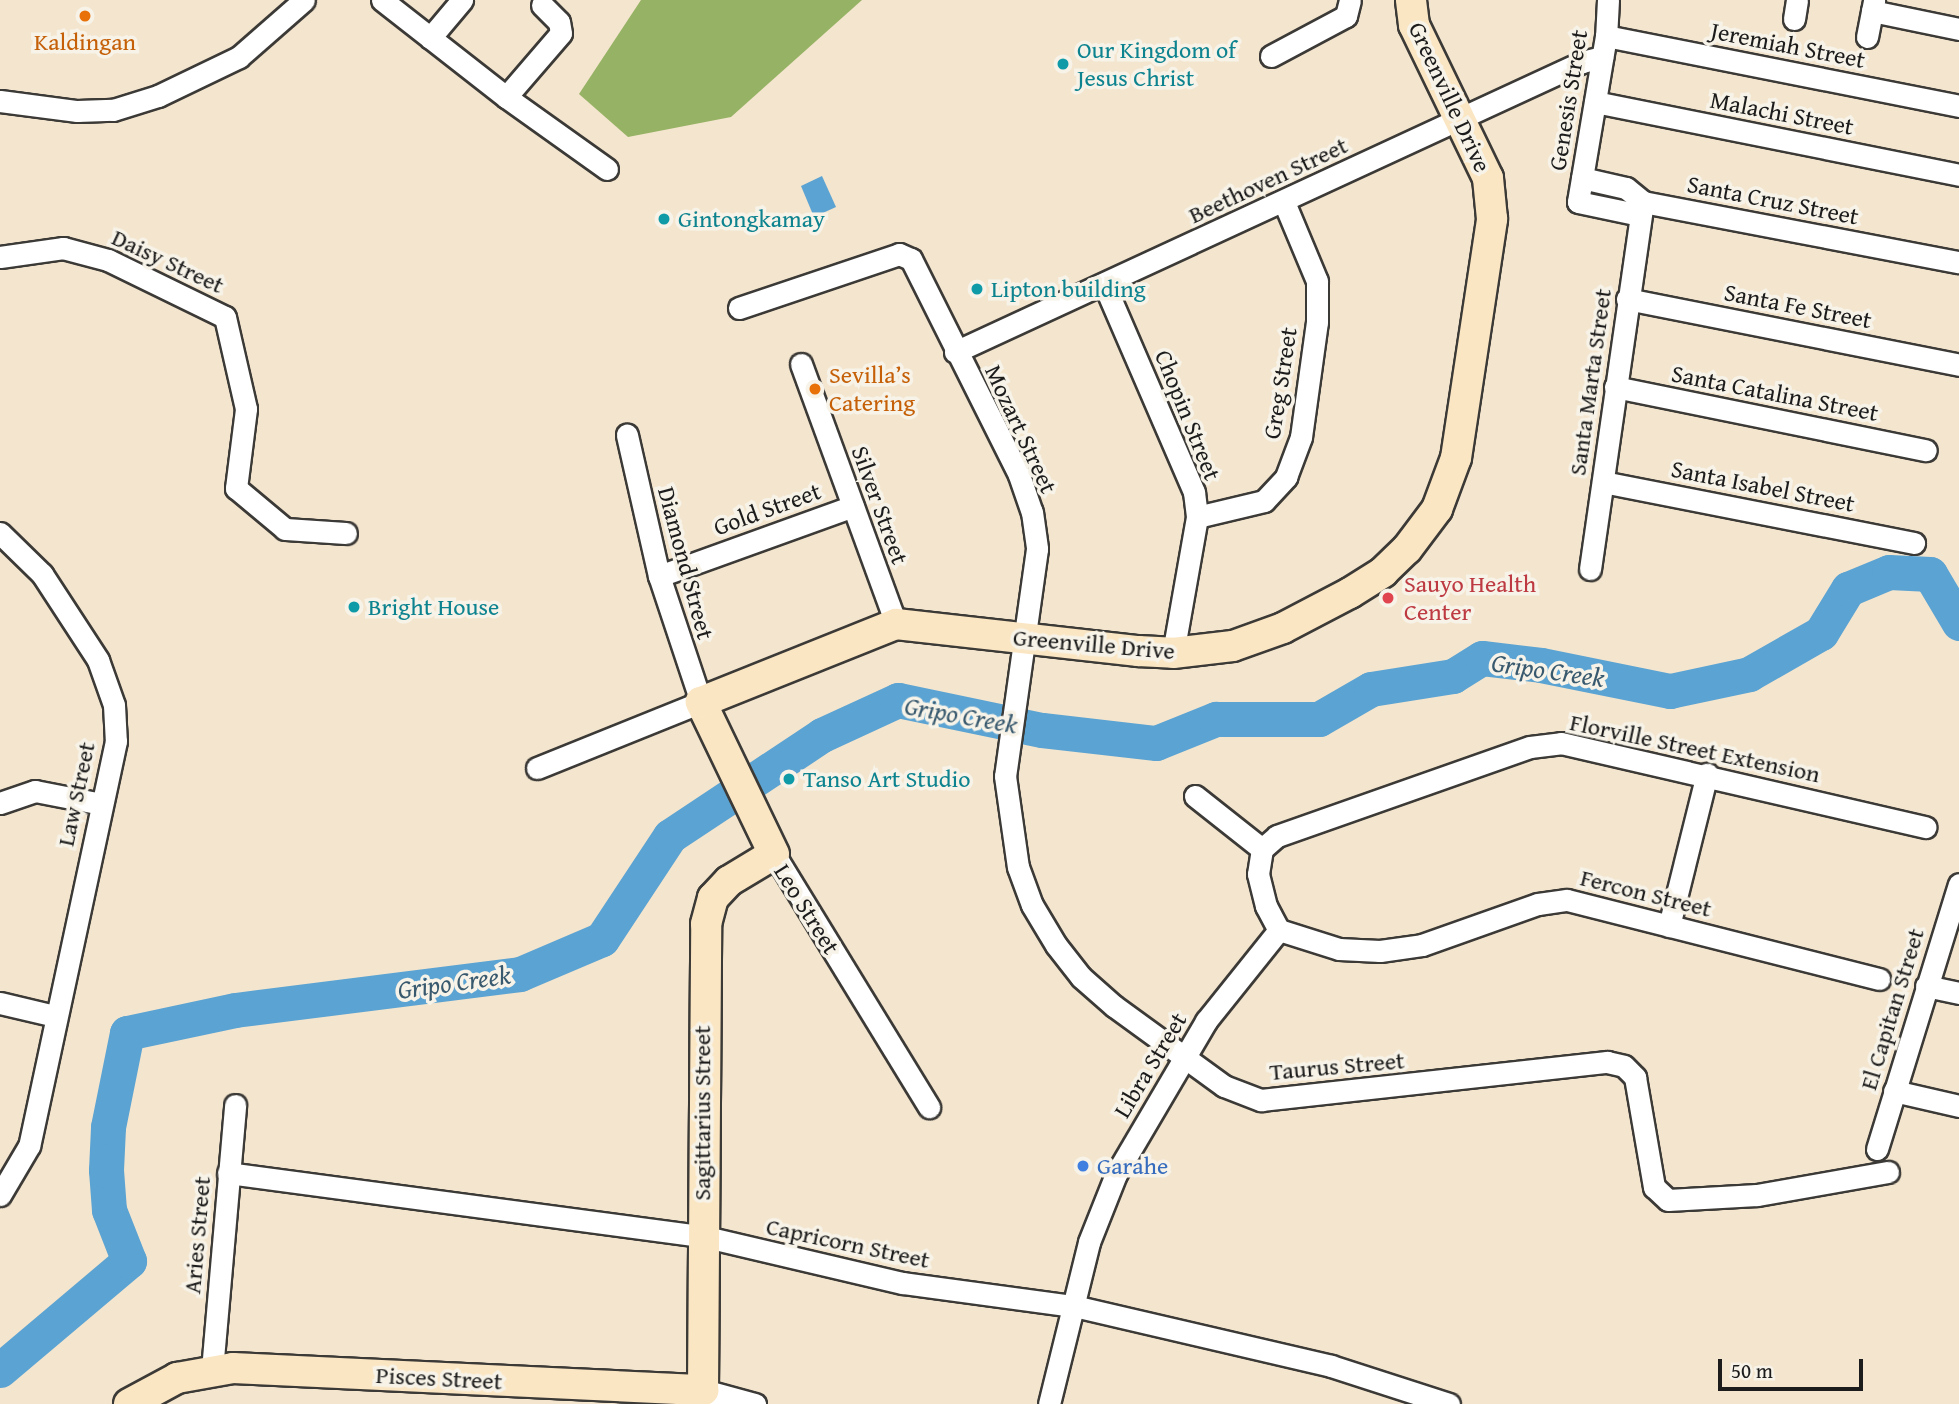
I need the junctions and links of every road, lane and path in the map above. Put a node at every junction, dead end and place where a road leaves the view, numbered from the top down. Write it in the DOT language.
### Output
graph roads {
  1 [pos="304,0"];
  2 [pos="382,0"];
  3 [pos="462,0"];
  4 [pos="1350,0"];
  5 [pos="1408,1"];
  6 [pos="1607,3"];
  7 [pos="542,5"];
  8 [pos="1873,5"];
  9 [pos="1959,29"];
  10 [pos="1867,37"];
  11 [pos="430,38"];
  12 [pos="1604,46"];
  13 [pos="1271,56"];
  14 [pos="506,97"];
  15 [pos="0,101"];
  16 [pos="1595,102"];
  17 [pos="1959,106"];
  18 [pos="1462,120"];
  19 [pos="607,169"];
  20 [pos="1959,175"];
  21 [pos="1582,177"];
  22 [pos="1284,202"];
  23 [pos="1578,202"];
  24 [pos="1642,209"];
  25 [pos="0,257"];
  26 [pos="1959,262"];
  27 [pos="1104,284"];
  28 [pos="1627,299"];
  29 [pos="739,307"];
  30 [pos="955,352"];
  31 [pos="801,364"];
  32 [pos="1959,365"];
  33 [pos="1615,387"];
  34 [pos="627,435"];
  35 [pos="1926,450"];
  36 [pos="1603,482"];
  37 [pos="853,506"];
  38 [pos="1197,517"];
  39 [pos="346,533"];
  40 [pos="4,542"];
  41 [pos="1914,543"];
  42 [pos="1591,569"];
  43 [pos="659,576"];
  44 [pos="896,624"];
  45 [pos="1023,639"];
  46 [pos="1173,653"];
  47 [pos="701,702"];
  48 [pos="537,768"];
  49 [pos="1707,774"];
  50 [pos="1195,796"];
  51 [pos="0,803"];
  52 [pos="102,804"];
  53 [pos="1925,827"];
  54 [pos="1262,849"];
  55 [pos="774,855"];
  56 [pos="1959,884"];
  57 [pos="1669,926"];
  58 [pos="1279,930"];
  59 [pos="1879,979"];
  60 [pos="1926,986"];
  61 [pos="1959,993"];
  62 [pos="0,1003"];
  63 [pos="55,1016"];
  64 [pos="1183,1057"];
  65 [pos="1894,1091"];
  66 [pos="235,1105"];
  67 [pos="1959,1106"];
  68 [pos="929,1107"];
  69 [pos="1877,1149"];
  70 [pos="1888,1172"];
  71 [pos="228,1173"];
  72 [pos="0,1195"];
  73 [pos="702,1236"];
  74 [pos="1074,1306"];
  75 [pos="212,1370"];
  76 [pos="703,1397"];
  77 [pos="129,1404"];
  78 [pos="755,1404"];
  79 [pos="1049,1404"];
  80 [pos="1449,1404"];
  1 -- 15 [label="street"];
  2 -- 11 [label="street"];
  3 -- 11 [label="street"];
  4 -- 13 [label="street"];
  5 -- 18 [label="street, Greenville Drive"];
  6 -- 12 [label="street, Genesis Street"];
  7 -- 14 [label="street"];
  8 -- 9 [label="street"];
  8 -- 10 [label="street"];
  11 -- 14 [label="street"];
  12 -- 16 [label="street, Genesis Street"];
  12 -- 17 [label="street, Jeremiah Street"];
  12 -- 18 [label="street, Beethoven Street"];
  14 -- 19 [label="street"];
  16 -- 20 [label="street, Malachi Street"];
  16 -- 21 [label="street, Genesis Street"];
  18 -- 22 [label="street, Beethoven Street"];
  18 -- 46 [label="street, Greenville Drive"];
  21 -- 23 [label="street, Genesis Street"];
  21 -- 24 [label="street, Santa Cruz Street"];
  22 -- 27 [label="street, Beethoven Street"];
  22 -- 38 [label="street, Greg Street"];
  23 -- 24 [label="street, Santa Cruz Street"];
  24 -- 26 [label="street, Santa Cruz Street"];
  24 -- 28 [label="street, Santa Marta Street"];
  25 -- 39 [label="street, Daisy Street"];
  27 -- 30 [label="street, Beethoven Street"];
  27 -- 38 [label="street, Chopin Street"];
  28 -- 32 [label="street, Santa Fe Street"];
  28 -- 33 [label="street, Santa Marta Street"];
  29 -- 30 [label="street, Mozart Street"];
  30 -- 45 [label="street, Mozart Street"];
  31 -- 37 [label="street, Silver Street"];
  33 -- 35 [label="street, Santa Catalina Street"];
  33 -- 36 [label="street, Santa Marta Street"];
  34 -- 43 [label="street, Diamond Street"];
  36 -- 41 [label="street, Santa Isabel Street"];
  36 -- 42 [label="street, Santa Marta Street"];
  37 -- 43 [label="street, Gold Street"];
  37 -- 44 [label="street, Silver Street"];
  38 -- 46 [label="street, Chopin Street"];
  40 -- 52 [label="street, Law Street"];
  43 -- 47 [label="street, Diamond Street"];
  44 -- 45 [label="street, Greenville Drive"];
  44 -- 47 [label="street, Greenville Drive"];
  45 -- 46 [label="street, Greenville Drive"];
  45 -- 64 [label="street, Taurus Street"];
  47 -- 48 [label="street, Greenville Drive"];
  47 -- 55 [label="street, Leo Street"];
  49 -- 53 [label="street, Florville Street Extension"];
  49 -- 54 [label="street, Florville Street Extension"];
  49 -- 57 [label="street"];
  50 -- 54 [label="street"];
  51 -- 52 [label="street"];
  52 -- 63 [label="street, Law Street"];
  54 -- 58 [label="street"];
  55 -- 68 [label="street, Leo Street"];
  55 -- 73 [label="street, Sagittarius Street"];
  56 -- 60 [label="street, El Capitan Street"];
  57 -- 58 [label="street, Fercon Street"];
  57 -- 59 [label="street, Fercon Street"];
  58 -- 64 [label="street, Libra Street"];
  60 -- 61 [label="street"];
  60 -- 65 [label="street, El Capitan Street"];
  62 -- 63 [label="street"];
  63 -- 72 [label="street, Law Street"];
  64 -- 70 [label="street, Taurus Street"];
  64 -- 74 [label="street, Libra Street"];
  65 -- 67 [label="street"];
  65 -- 69 [label="street, El Capitan Street"];
  66 -- 71 [label="street, Aries Street"];
  71 -- 73 [label="street, Capricorn Street"];
  71 -- 75 [label="street, Aries Street"];
  73 -- 74 [label="street, Capricorn Street"];
  73 -- 76 [label="street, Sagittarius Street"];
  74 -- 79 [label="street, Libra Street"];
  74 -- 80 [label="street, Capricorn Street"];
  75 -- 76 [label="street, Pisces Street"];
  75 -- 77 [label="street, Pisces Street"];
  76 -- 78 [label="street, Pisces Street"];
}
